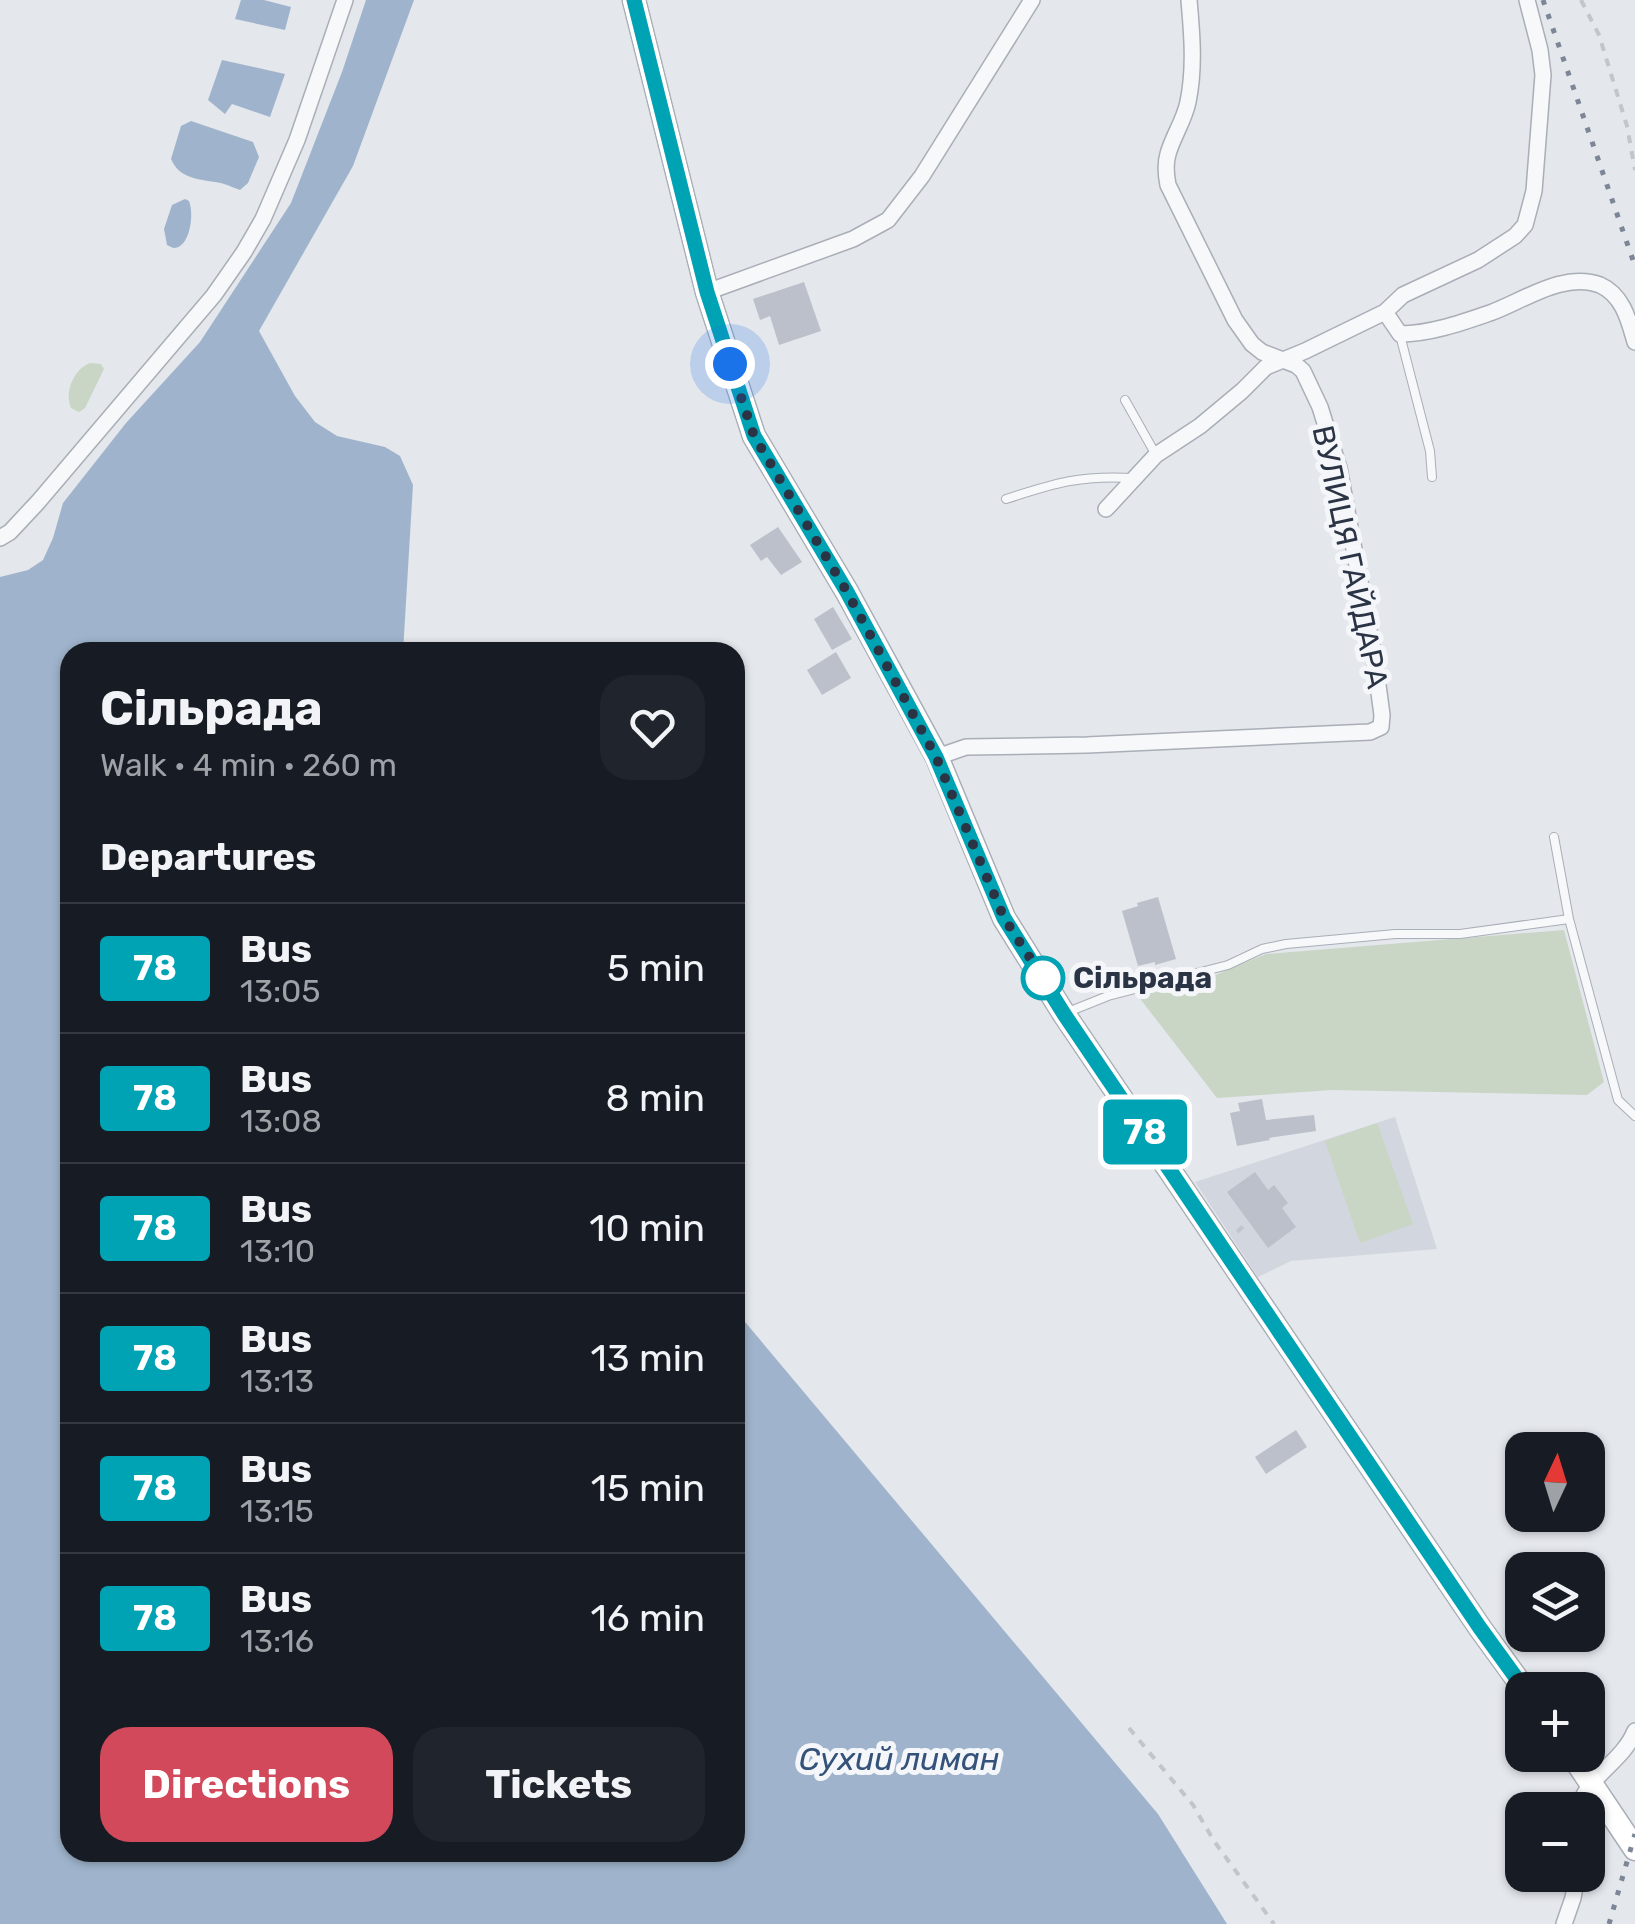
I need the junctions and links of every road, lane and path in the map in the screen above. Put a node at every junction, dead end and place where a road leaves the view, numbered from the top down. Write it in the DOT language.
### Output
graph roads {
  1 [pos="346,0"];
  2 [pos="634,0"];
  3 [pos="1032,0"];
  4 [pos="1189,0"];
  5 [pos="1527,0"];
  6 [pos="1581,0"];
  7 [pos="1635,170"];
  8 [pos="707,292"];
  9 [pos="1385,312"];
  10 [pos="1400,334"];
  11 [pos="1635,342"];
  12 [pos="1282,358"];
  13 [pos="1125,400"];
  14 [pos="1156,455"];
  15 [pos="1432,477"];
  16 [pos="1134,478"];
  17 [pos="1006,499"];
  18 [pos="1106,509"];
  19 [pos="0,538"];
  20 [pos="936,757"];
  21 [pos="1554,837"];
  22 [pos="1568,919"];
  23 [pos="1064,1014"];
  24 [pos="1635,1116"];
  25 [pos="1512,1672"];
  26 [pos="1129,1728"];
  27 [pos="1635,1731"];
  28 [pos="1584,1772"];
  29 [pos="1591,1781"];
  30 [pos="1585,1792"];
  31 [pos="1635,1850"];
  32 [pos="1573,1892"];
  33 [pos="1274,1924"];
  34 [pos="1564,1924"];
  1 -- 19 [label="street"];
  2 -- 8 [label="main road"];
  3 -- 8 [label="street"];
  4 -- 12 [label="street, ВУЛИЦЯ ГАЙДАРА"];
  5 -- 9 [label="street"];
  6 -- 7 [label="path"];
  8 -- 20 [label="main road"];
  9 -- 10 [label="street"];
  9 -- 12 [label="street"];
  10 -- 11 [label="street"];
  10 -- 15 [label="lane"];
  12 -- 14 [label="street"];
  12 -- 20 [label="street, ВУЛИЦЯ ГАЙДАРА"];
  13 -- 14 [label="lane"];
  14 -- 16 [label="street"];
  16 -- 17 [label="lane"];
  16 -- 18 [label="street"];
  20 -- 23 [label="main road"];
  21 -- 22 [label="lane"];
  22 -- 23 [label="lane"];
  22 -- 24 [label="lane"];
  23 -- 25 [label="main road"];
  26 -- 33 [label="path"];
  27 -- 29 [label="street"];
  28 -- 29 [label="main road"];
  29 -- 30 [label="street"];
  29 -- 31 [label="main road"];
  32 -- 34 [label="street"];
}
